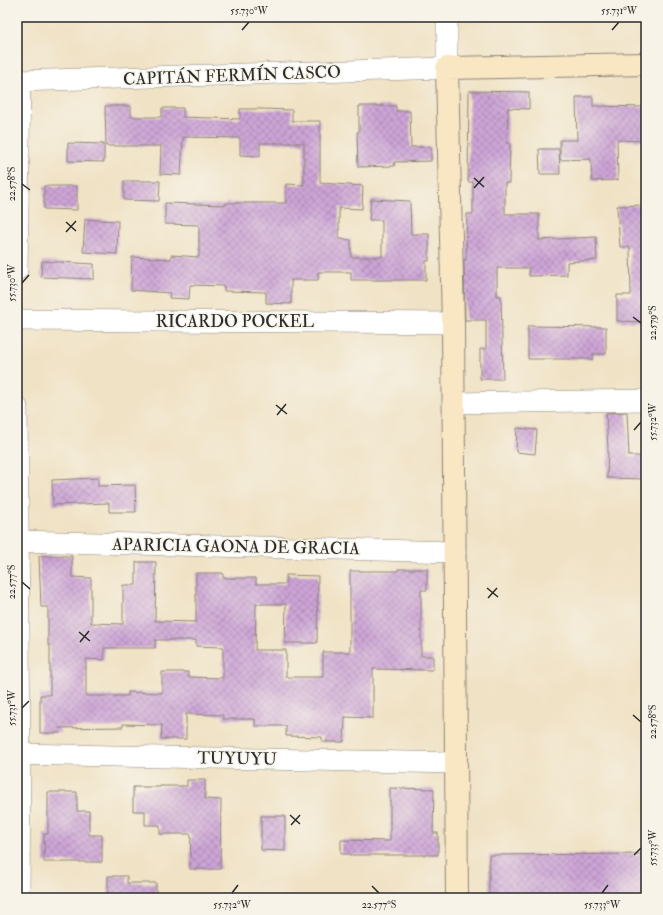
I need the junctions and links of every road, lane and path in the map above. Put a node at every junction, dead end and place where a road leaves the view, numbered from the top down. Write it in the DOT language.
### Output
graph roads {
  1 [pos="448,17"];
  2 [pos="646,64"];
  3 [pos="447,68"];
  4 [pos="18,81"];
  5 [pos="17,270"];
  6 [pos="17,320"];
  7 [pos="452,323"];
  8 [pos="646,400"];
  9 [pos="453,403"];
  10 [pos="17,407"];
  11 [pos="18,541"];
  12 [pos="454,552"];
  13 [pos="18,754"];
  14 [pos="456,763"];
  15 [pos="19,898"];
  16 [pos="457,898"];
  1 -- 3 [label="street"];
  2 -- 3 [label="street"];
  3 -- 4 [label="street, CAPITÁN FERMÍN CASCO"];
  3 -- 7 [label="street"];
  4 -- 5 [label="street"];
  6 -- 7 [label="street, RICARDO POCKEL"];
  7 -- 9 [label="street"];
  8 -- 9 [label="street"];
  9 -- 12 [label="street"];
  10 -- 11 [label="street"];
  11 -- 12 [label="street, APARICIA GAONA DE GRACIA"];
  11 -- 13 [label="street"];
  12 -- 14 [label="street"];
  13 -- 14 [label="street, TUYUYU"];
  13 -- 15 [label="street"];
  14 -- 16 [label="street"];
}
